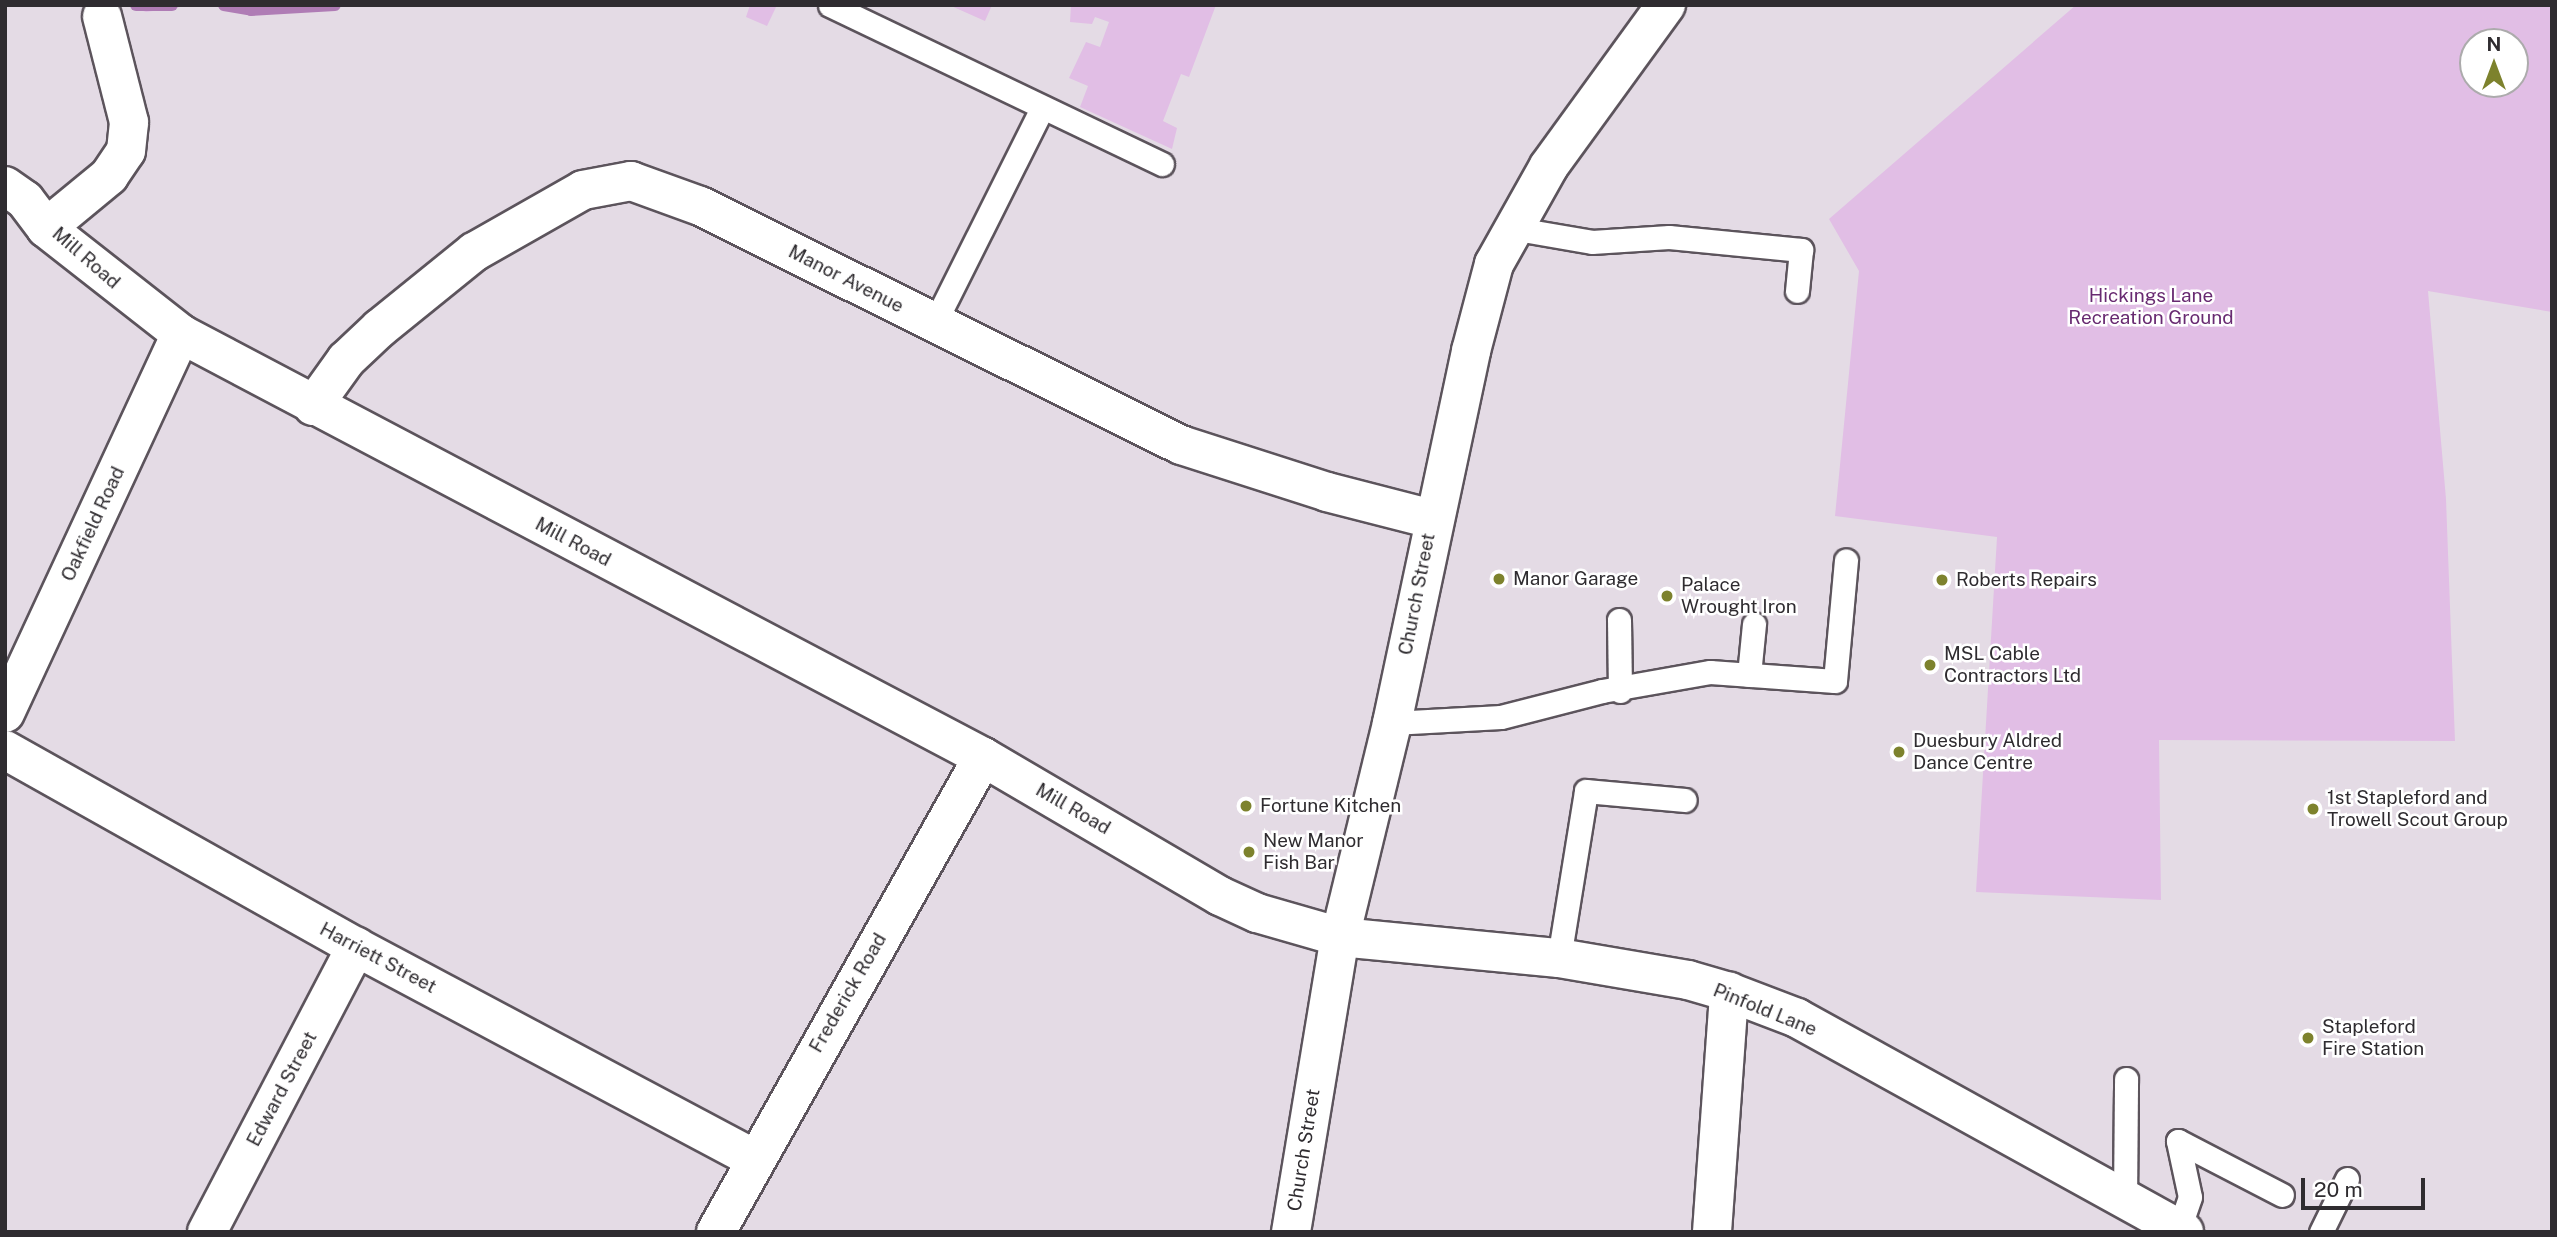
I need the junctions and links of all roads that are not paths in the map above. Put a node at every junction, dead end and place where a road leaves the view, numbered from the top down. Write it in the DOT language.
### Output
graph roads {
  1 [pos="831,5"];
  2 [pos="1666,5"];
  3 [pos="102,16"];
  4 [pos="1042,108"];
  5 [pos="1163,164"];
  6 [pos="20,205"];
  7 [pos="1511,228"];
  8 [pos="1797,291"];
  9 [pos="934,324"];
  10 [pos="181,334"];
  11 [pos="313,406"];
  12 [pos="1432,519"];
  13 [pos="1846,561"];
  14 [pos="1619,620"];
  15 [pos="1754,624"];
  16 [pos="1749,675"];
  17 [pos="1620,691"];
  18 [pos="5,713"];
  19 [pos="1392,723"];
  20 [pos="5,750"];
  21 [pos="983,757"];
  22 [pos="1685,800"];
  23 [pos="1340,937"];
  24 [pos="356,947"];
  25 [pos="1559,958"];
  26 [pos="1729,992"];
  27 [pos="2126,1079"];
  28 [pos="754,1159"];
  29 [pos="2347,1179"];
  30 [pos="2282,1195"];
  31 [pos="2129,1214"];
  32 [pos="2182,1230"];
  33 [pos="207,1232"];
  34 [pos="716,1232"];
  35 [pos="1291,1232"];
  36 [pos="1712,1232"];
  37 [pos="2321,1232"];
  1 -- 4 [label="lane"];
  2 -- 7 [label="street, Church Street"];
  3 -- 6 [label="street, Mill Road"];
  4 -- 5 [label="lane"];
  4 -- 9 [label="lane"];
  6 -- 10 [label="street, Mill Road"];
  7 -- 8 [label="lane"];
  7 -- 12 [label="street, Church Street"];
  9 -- 11 [label="street, Manor Avenue"];
  9 -- 12 [label="street, Manor Avenue"];
  10 -- 11 [label="street, Mill Road"];
  10 -- 18 [label="street, Oakfield Road"];
  11 -- 21 [label="street, Mill Road"];
  12 -- 19 [label="street, Church Street"];
  13 -- 16 [label="lane"];
  14 -- 17 [label="lane"];
  15 -- 16 [label="lane"];
  16 -- 17 [label="lane"];
  17 -- 19 [label="lane"];
  19 -- 23 [label="street, Church Street"];
  20 -- 24 [label="street, Harriett Street"];
  21 -- 23 [label="street, Mill Road"];
  21 -- 28 [label="street, Frederick Road"];
  22 -- 25 [label="lane"];
  23 -- 25 [label="street, Pinfold Lane"];
  23 -- 35 [label="street, Church Street"];
  24 -- 28 [label="street, Harriett Street"];
  24 -- 33 [label="street, Edward Street"];
  25 -- 26 [label="street, Pinfold Lane"];
  26 -- 31 [label="street, Pinfold Lane"];
  26 -- 36 [label="street"];
  27 -- 31 [label="lane"];
  28 -- 34 [label="street, Frederick Road"];
  29 -- 37 [label="lane"];
  30 -- 32 [label="lane"];
  31 -- 32 [label="street, Pinfold Lane"];
}
